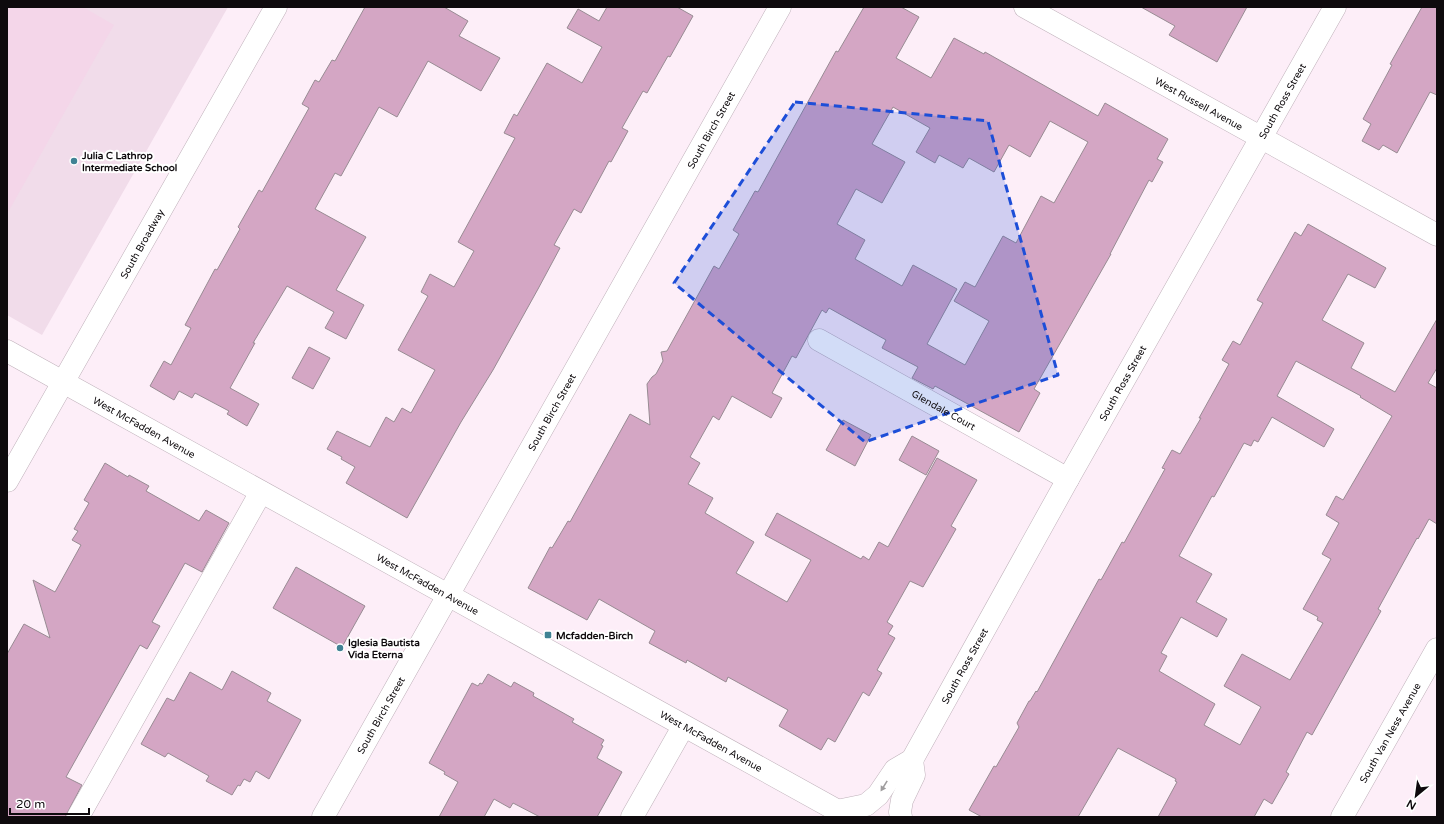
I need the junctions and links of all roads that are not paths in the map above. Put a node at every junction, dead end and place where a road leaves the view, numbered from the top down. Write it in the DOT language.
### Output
graph roads {
  1 [pos="276,7"];
  2 [pos="780,7"];
  3 [pos="1025,7"];
  4 [pos="1335,7"];
  5 [pos="1261,138"];
  6 [pos="1437,235"];
  7 [pos="819,340"];
  8 [pos="7,352"];
  9 [pos="63,382"];
  10 [pos="1068,479"];
  11 [pos="7,481"];
  12 [pos="261,492"];
  13 [pos="448,596"];
  14 [pos="1437,649"];
  15 [pos="684,727"];
  16 [pos="912,760"];
  17 [pos="843,814"];
  18 [pos="78,817"];
  19 [pos="323,817"];
  20 [pos="632,817"];
  21 [pos="901,817"];
  22 [pos="1342,817"];
  1 -- 9 [label="street, South Broadway"];
  2 -- 13 [label="street, South Birch Street"];
  3 -- 5 [label="street, West Russell Avenue"];
  4 -- 5 [label="street, South Ross Street"];
  5 -- 6 [label="street, West Russell Avenue"];
  5 -- 10 [label="street, South Ross Street"];
  7 -- 10 [label="street, Glendale Court"];
  8 -- 9 [label="street, West McFadden Avenue"];
  9 -- 11 [label="street, South Broadway"];
  9 -- 12 [label="street, West McFadden Avenue"];
  10 -- 16 [label="street, South Ross Street"];
  12 -- 13 [label="street, West McFadden Avenue"];
  12 -- 18 [label="street"];
  13 -- 15 [label="street, West McFadden Avenue"];
  13 -- 19 [label="street, South Birch Street"];
  14 -- 22 [label="street, South Van Ness Avenue"];
  15 -- 17 [label="street, West McFadden Avenue"];
  15 -- 20 [label="street"];
  16 -- 17 [label="street, one-way"];
  16 -- 21 [label="street, South Ross Street"];
}
